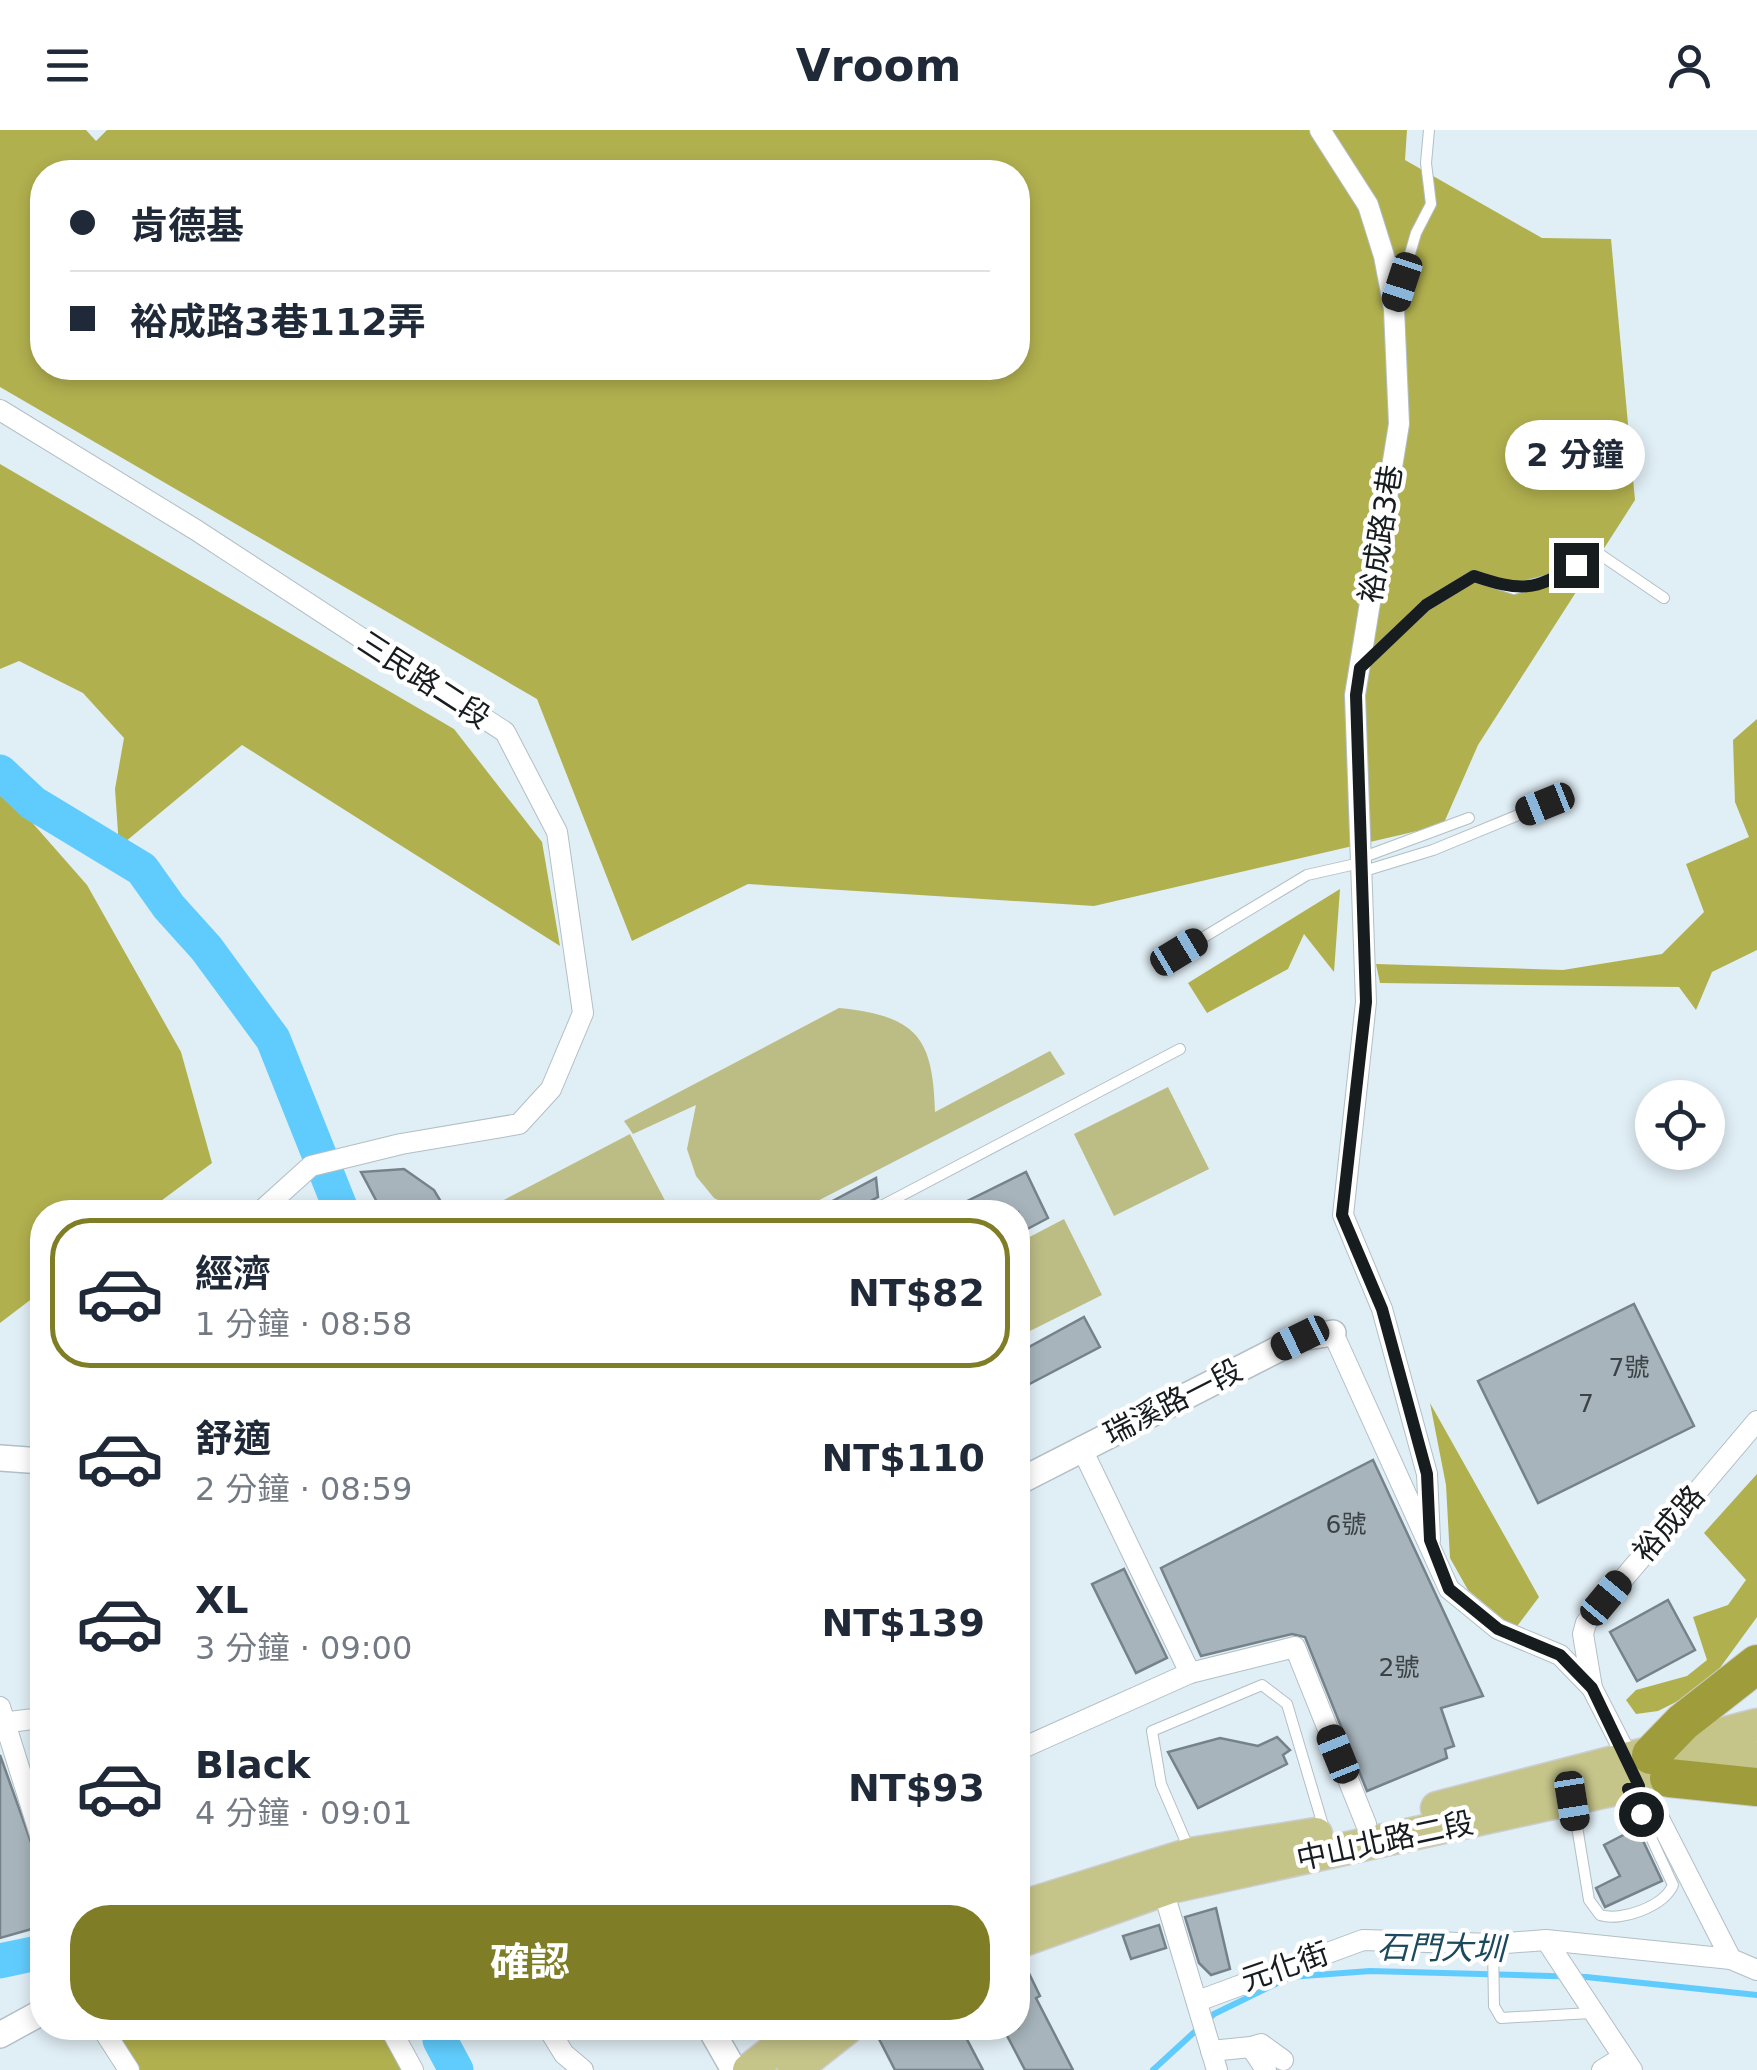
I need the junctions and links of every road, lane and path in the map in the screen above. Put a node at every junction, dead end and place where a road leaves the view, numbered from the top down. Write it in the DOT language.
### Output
graph roads {
  1 [pos="1320,130"];
  2 [pos="1429,130"];
  3 [pos="1394,309"];
  4 [pos="0,410"];
  5 [pos="1664,598"];
  6 [pos="1360,668"];
  7 [pos="1545,804"];
  8 [pos="1469,818"];
  9 [pos="1360,865"];
  10 [pos="1179,952"];
  11 [pos="1180,1049"];
  12 [pos="274,1200"];
  13 [pos="893,1200"];
  14 [pos="1333,1333"];
  15 [pos="1757,1421"];
  16 [pos="1082,1448"];
  17 [pos="0,1458"];
  18 [pos="30,1460"];
  19 [pos="1030,1476"];
  20 [pos="1430,1540"];
  21 [pos="1757,1664"];
  22 [pos="1190,1674"];
  23 [pos="1592,1688"];
  24 [pos="2,1717"];
  25 [pos="30,1718"];
  26 [pos="1757,1725"];
  27 [pos="1030,1745"];
  28 [pos="1757,1758"];
  29 [pos="1643,1774"];
  30 [pos="1757,1787"];
  31 [pos="1572,1801"];
  32 [pos="30,1804"];
  33 [pos="1366,1824"];
  34 [pos="1325,1832"];
  35 [pos="1191,1854"];
  36 [pos="1163,1890"];
  37 [pos="1030,1904"];
  38 [pos="1030,1938"];
  39 [pos="1546,1940"];
  40 [pos="1494,1952"];
  41 [pos="1731,1959"];
  42 [pos="1757,1970"];
  43 [pos="1200,2002"];
  44 [pos="1591,2013"];
  45 [pos="30,2019"];
  46 [pos="0,2035"];
  47 [pos="110,2040"];
  48 [pos="397,2040"];
  49 [pos="555,2040"];
  50 [pos="717,2040"];
  51 [pos="787,2040"];
  52 [pos="832,2040"];
  53 [pos="1212,2055"];
  54 [pos="1627,2064"];
  55 [pos="1274,2065"];
  56 [pos="130,2070"];
  57 [pos="413,2070"];
  58 [pos="584,2070"];
  59 [pos="734,2070"];
  60 [pos="749,2070"];
  61 [pos="794,2070"];
  62 [pos="1602,2070"];
  1 -- 3 [label="street, 裕成路3巷"];
  2 -- 3 [label="lane"];
  3 -- 6 [label="street, 裕成路3巷"];
  4 -- 12 [label="street, 三民路二段"];
  5 -- 6 [label="lane"];
  6 -- 9 [label="street, 裕成路3巷"];
  7 -- 9 [label="lane"];
  8 -- 9 [label="lane"];
  9 -- 10 [label="lane"];
  9 -- 20 [label="street, 裕成路3巷"];
  11 -- 13 [label="lane"];
  14 -- 16 [label="street, 瑞溪路一段"];
  14 -- 20 [label="street, 裕成路3巷"];
  15 -- 23 [label="street, 裕成路"];
  16 -- 19 [label="street, 瑞溪路一段"];
  16 -- 22 [label="street"];
  17 -- 18 [label="street"];
  20 -- 23 [label="street, 裕成路3巷"];
  21 -- 29 [label="highway"];
  22 -- 27 [label="street"];
  22 -- 33 [label="street"];
  23 -- 29 [label="street, 裕成路3巷"];
  24 -- 25 [label="street"];
  24 -- 32 [label="street"];
  26 -- 29 [label="main road, 中山北路二段"];
  28 -- 29 [label="main road, 中山北路二段"];
  29 -- 30 [label="highway"];
  29 -- 31 [label="main road, 中山北路二段"];
  29 -- 31 [label="lane"];
  29 -- 33 [label="main road, 中山北路二段"];
  29 -- 41 [label="street, 裕成路3巷"];
  31 -- 36 [label="main road, 中山北路二段"];
  33 -- 34 [label="main road, 中山北路二段"];
  34 -- 35 [label="main road, 中山北路二段"];
  34 -- 35 [label="lane"];
  35 -- 37 [label="main road, 中山北路二段"];
  36 -- 38 [label="main road, 中山北路二段"];
  36 -- 43 [label="street"];
  39 -- 40 [label="street, 元化街"];
  39 -- 41 [label="street, 元化街"];
  39 -- 44 [label="street"];
  40 -- 43 [label="street, 元化街"];
  40 -- 44 [label="lane"];
  41 -- 42 [label="street, 元化街"];
  43 -- 53 [label="street"];
  44 -- 54 [label="street"];
  45 -- 46 [label="street"];
  47 -- 56 [label="street"];
  48 -- 57 [label="street"];
  49 -- 58 [label="street"];
  50 -- 59 [label="street"];
  51 -- 60 [label="main road"];
  52 -- 61 [label="main road"];
  53 -- 55 [label="street"];
  54 -- 62 [label="street"];
}
